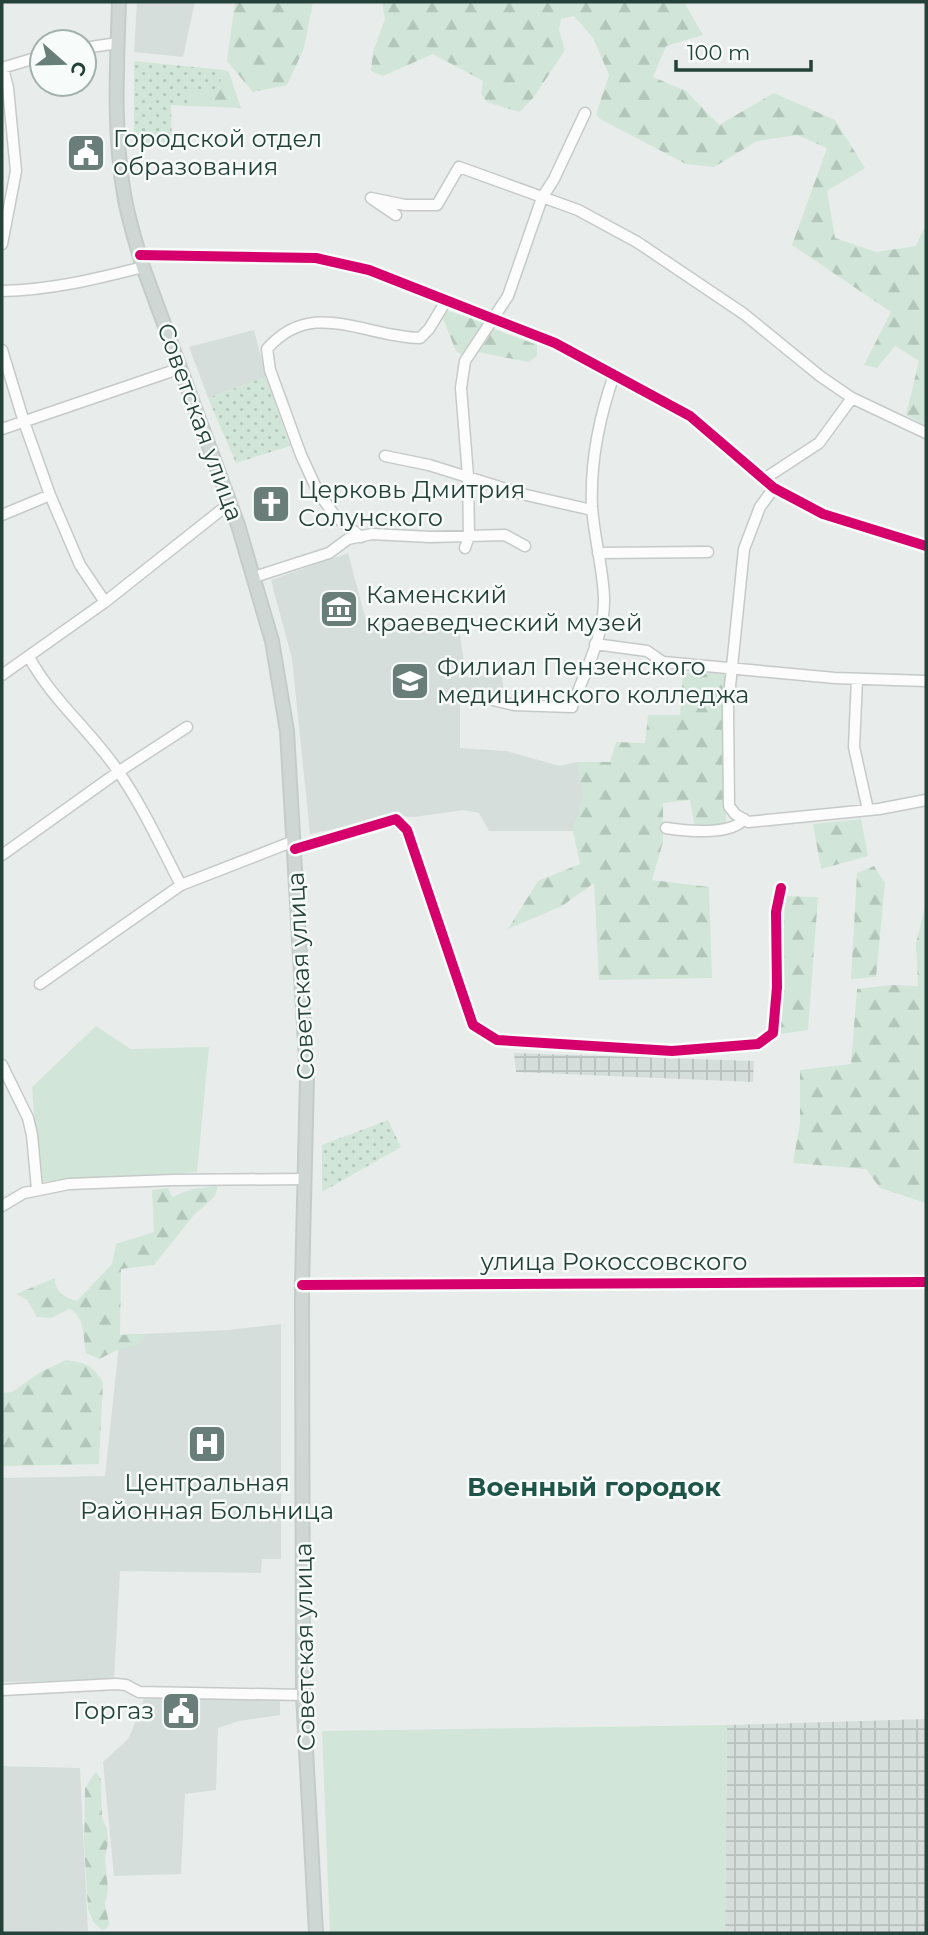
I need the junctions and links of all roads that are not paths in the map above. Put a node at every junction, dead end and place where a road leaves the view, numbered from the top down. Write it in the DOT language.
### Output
graph roads {
  1 [pos="119,2"];
  2 [pos="118,43"];
  3 [pos="98,46"];
  4 [pos="28,60"];
  5 [pos="2,68"];
  6 [pos="585,113"];
  7 [pos="542,198"];
  8 [pos="396,215"];
  9 [pos="2,244"];
  10 [pos="142,261"];
  11 [pos="2,291"];
  12 [pos="446,301"];
  13 [pos="493,319"];
  14 [pos="2,349"];
  15 [pos="181,368"];
  16 [pos="614,375"];
  17 [pos="852,398"];
  18 [pos="24,422"];
  19 [pos="2,429"];
  20 [pos="926,433"];
  21 [pos="385,456"];
  22 [pos="468,476"];
  23 [pos="764,479"];
  24 [pos="774,488"];
  25 [pos="50,495"];
  26 [pos="230,503"];
  27 [pos="592,510"];
  28 [pos="2,515"];
  29 [pos="469,536"];
  30 [pos="362,537"];
  31 [pos="525,546"];
  32 [pos="926,546"];
  33 [pos="464,548"];
  34 [pos="708,552"];
  35 [pos="598,553"];
  36 [pos="254,577"];
  37 [pos="105,602"];
  38 [pos="595,644"];
  39 [pos="29,657"];
  40 [pos="732,667"];
  41 [pos="2,675"];
  42 [pos="857,680"];
  43 [pos="926,681"];
  44 [pos="492,700"];
  45 [pos="187,727"];
  46 [pos="118,772"];
  47 [pos="926,800"];
  48 [pos="868,810"];
  49 [pos="744,819"];
  50 [pos="666,828"];
  51 [pos="294,845"];
  52 [pos="2,855"];
  53 [pos="181,885"];
  54 [pos="781,888"];
  55 [pos="40,984"];
  56 [pos="2,1065"];
  57 [pos="305,1179"];
  58 [pos="37,1189"];
  59 [pos="2,1206"];
  60 [pos="926,1282"];
  61 [pos="302,1286"];
  62 [pos="2,1690"];
  63 [pos="303,1695"];
  64 [pos="316,1933"];
  1 -- 2 [label="main road, Советская улица"];
  2 -- 3 [label="street"];
  2 -- 10 [label="main road, Советская улица"];
  4 -- 5 [label="street"];
  5 -- 9 [label="street"];
  6 -- 7 [label="street"];
  7 -- 8 [label="street"];
  7 -- 13 [label="street"];
  7 -- 17 [label="street"];
  10 -- 11 [label="street"];
  10 -- 12 [label="street"];
  10 -- 15 [label="main road, Советская улица"];
  12 -- 13 [label="street"];
  12 -- 30 [label="street"];
  13 -- 16 [label="street"];
  13 -- 22 [label="street"];
  14 -- 18 [label="street"];
  15 -- 18 [label="street"];
  15 -- 26 [label="main road, Советская улица"];
  16 -- 23 [label="street"];
  16 -- 27 [label="street"];
  17 -- 20 [label="street"];
  17 -- 23 [label="street"];
  18 -- 19 [label="street"];
  18 -- 25 [label="street"];
  21 -- 22 [label="street"];
  22 -- 27 [label="street"];
  22 -- 29 [label="street"];
  23 -- 24 [label="street"];
  24 -- 32 [label="street"];
  24 -- 40 [label="street"];
  25 -- 28 [label="street"];
  25 -- 37 [label="street"];
  26 -- 36 [label="main road, Советская улица"];
  26 -- 37 [label="street"];
  27 -- 35 [label="street"];
  29 -- 30 [label="street"];
  29 -- 31 [label="street"];
  29 -- 33 [label="street"];
  30 -- 36 [label="street"];
  34 -- 35 [label="street"];
  35 -- 38 [label="street"];
  36 -- 51 [label="main road, Советская улица"];
  37 -- 39 [label="street"];
  38 -- 40 [label="street"];
  38 -- 44 [label="street"];
  39 -- 41 [label="street"];
  39 -- 46 [label="street"];
  40 -- 42 [label="street"];
  40 -- 49 [label="street"];
  42 -- 43 [label="street"];
  42 -- 48 [label="street"];
  45 -- 46 [label="street"];
  46 -- 52 [label="street"];
  46 -- 53 [label="street"];
  47 -- 48 [label="street"];
  48 -- 49 [label="street"];
  49 -- 50 [label="street"];
  51 -- 53 [label="street"];
  51 -- 54 [label="street"];
  51 -- 57 [label="main road, Советская улица"];
  53 -- 55 [label="street"];
  56 -- 58 [label="street"];
  57 -- 58 [label="street"];
  57 -- 61 [label="main road, Советская улица"];
  58 -- 59 [label="street"];
  60 -- 61 [label="street, улица Рокоссовского"];
  61 -- 63 [label="main road, Советская улица"];
  62 -- 63 [label="street"];
  63 -- 64 [label="main road, Советская улица"];
}
